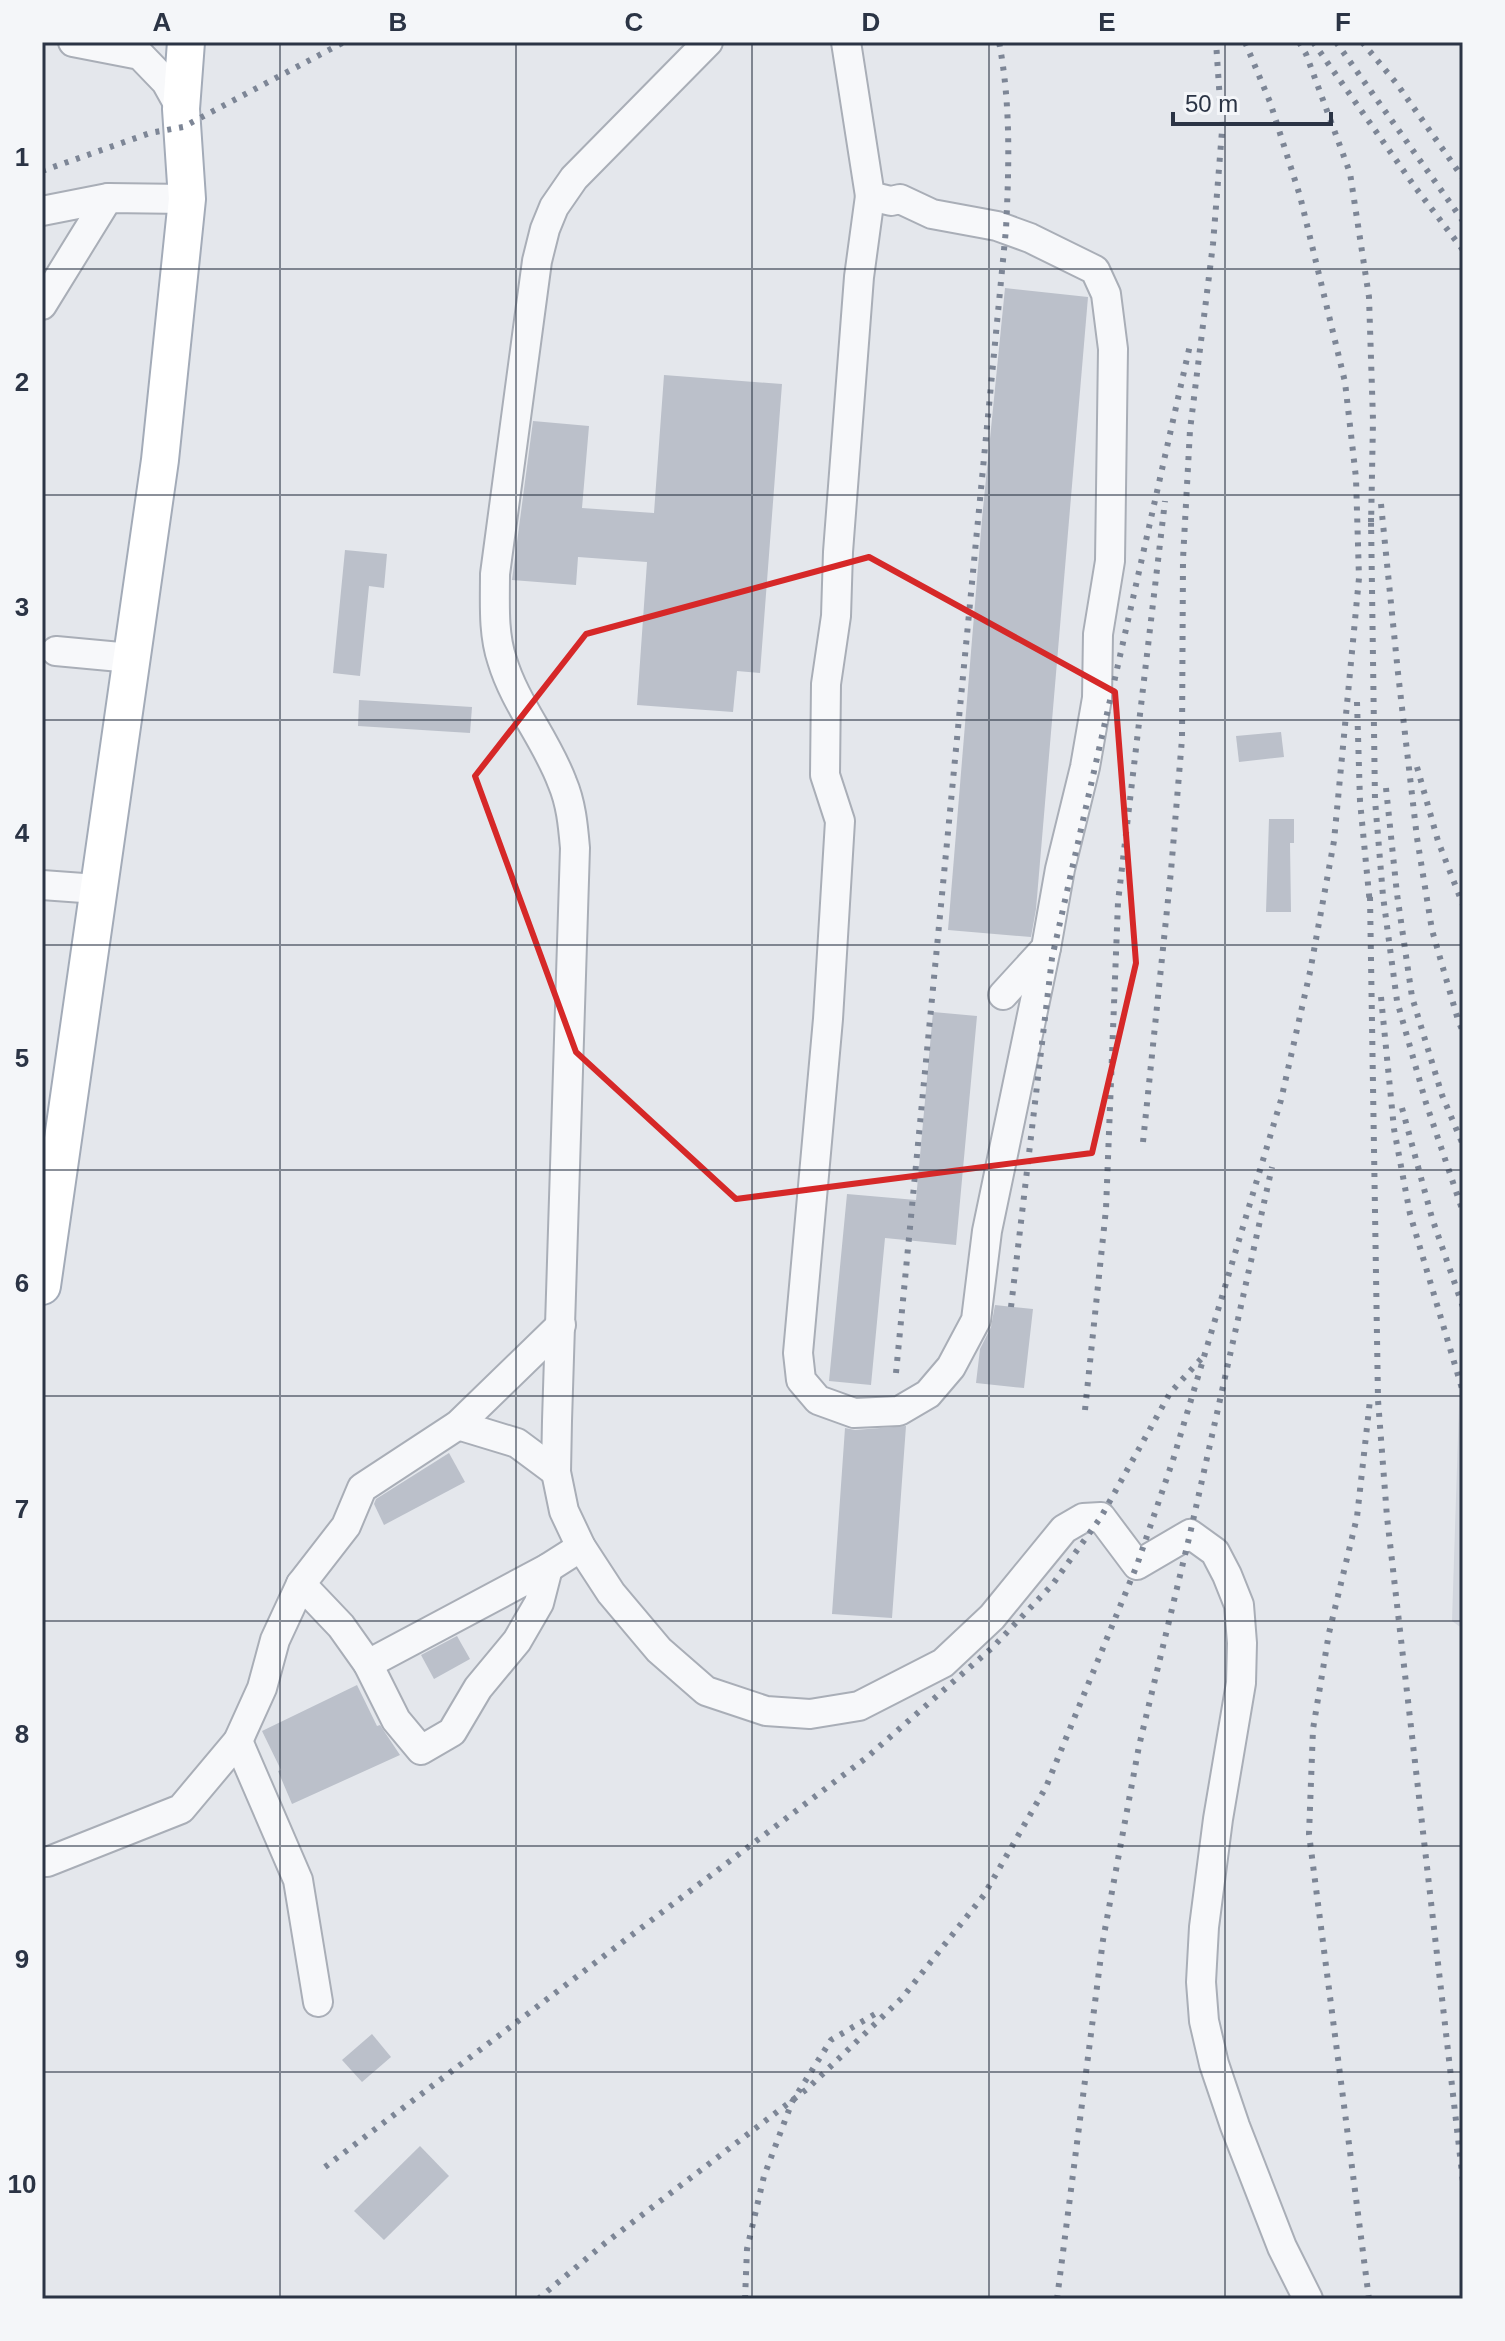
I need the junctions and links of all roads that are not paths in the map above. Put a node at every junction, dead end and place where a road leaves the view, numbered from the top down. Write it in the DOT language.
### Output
graph roads {
  1 [pos="73,42"];
  2 [pos="186,42"];
  3 [pos="708,42"];
  4 [pos="846,42"];
  5 [pos="181,109"];
  6 [pos="870,196"];
  7 [pos="108,198"];
  8 [pos="187,199"];
  9 [pos="42,211"];
  10 [pos="42,305"];
  11 [pos="56,651"];
  12 [pos="131,658"];
  13 [pos="42,885"];
  14 [pos="97,889"];
  15 [pos="1046,948"];
  16 [pos="1003,995"];
  17 [pos="42,1286"];
  18 [pos="561,1325"];
  19 [pos="458,1425"];
  20 [pos="556,1472"];
  21 [pos="581,1547"];
  22 [pos="548,1568"];
  23 [pos="301,1584"];
  24 [pos="368,1664"];
  25 [pos="238,1741"];
  26 [pos="42,1861"];
  27 [pos="318,2002"];
  28 [pos="1308,2299"];
  1 -- 5 [label="street"];
  2 -- 5 [label="main road"];
  3 -- 18 [label="street"];
  4 -- 6 [label="street"];
  5 -- 8 [label="main road"];
  6 -- 15 [label="street"];
  6 -- 15 [label="street"];
  7 -- 8 [label="street"];
  7 -- 9 [label="street"];
  7 -- 10 [label="street"];
  8 -- 12 [label="main road"];
  11 -- 12 [label="street"];
  12 -- 14 [label="main road"];
  13 -- 14 [label="street"];
  14 -- 17 [label="main road"];
  15 -- 16 [label="street"];
  18 -- 19 [label="street"];
  18 -- 20 [label="street"];
  19 -- 20 [label="street"];
  19 -- 23 [label="street"];
  20 -- 21 [label="street"];
  21 -- 22 [label="street"];
  21 -- 28 [label="street"];
  22 -- 24 [label="street"];
  22 -- 24 [label="street"];
  23 -- 24 [label="street"];
  23 -- 25 [label="street"];
  25 -- 26 [label="street"];
  25 -- 27 [label="street"];
}
